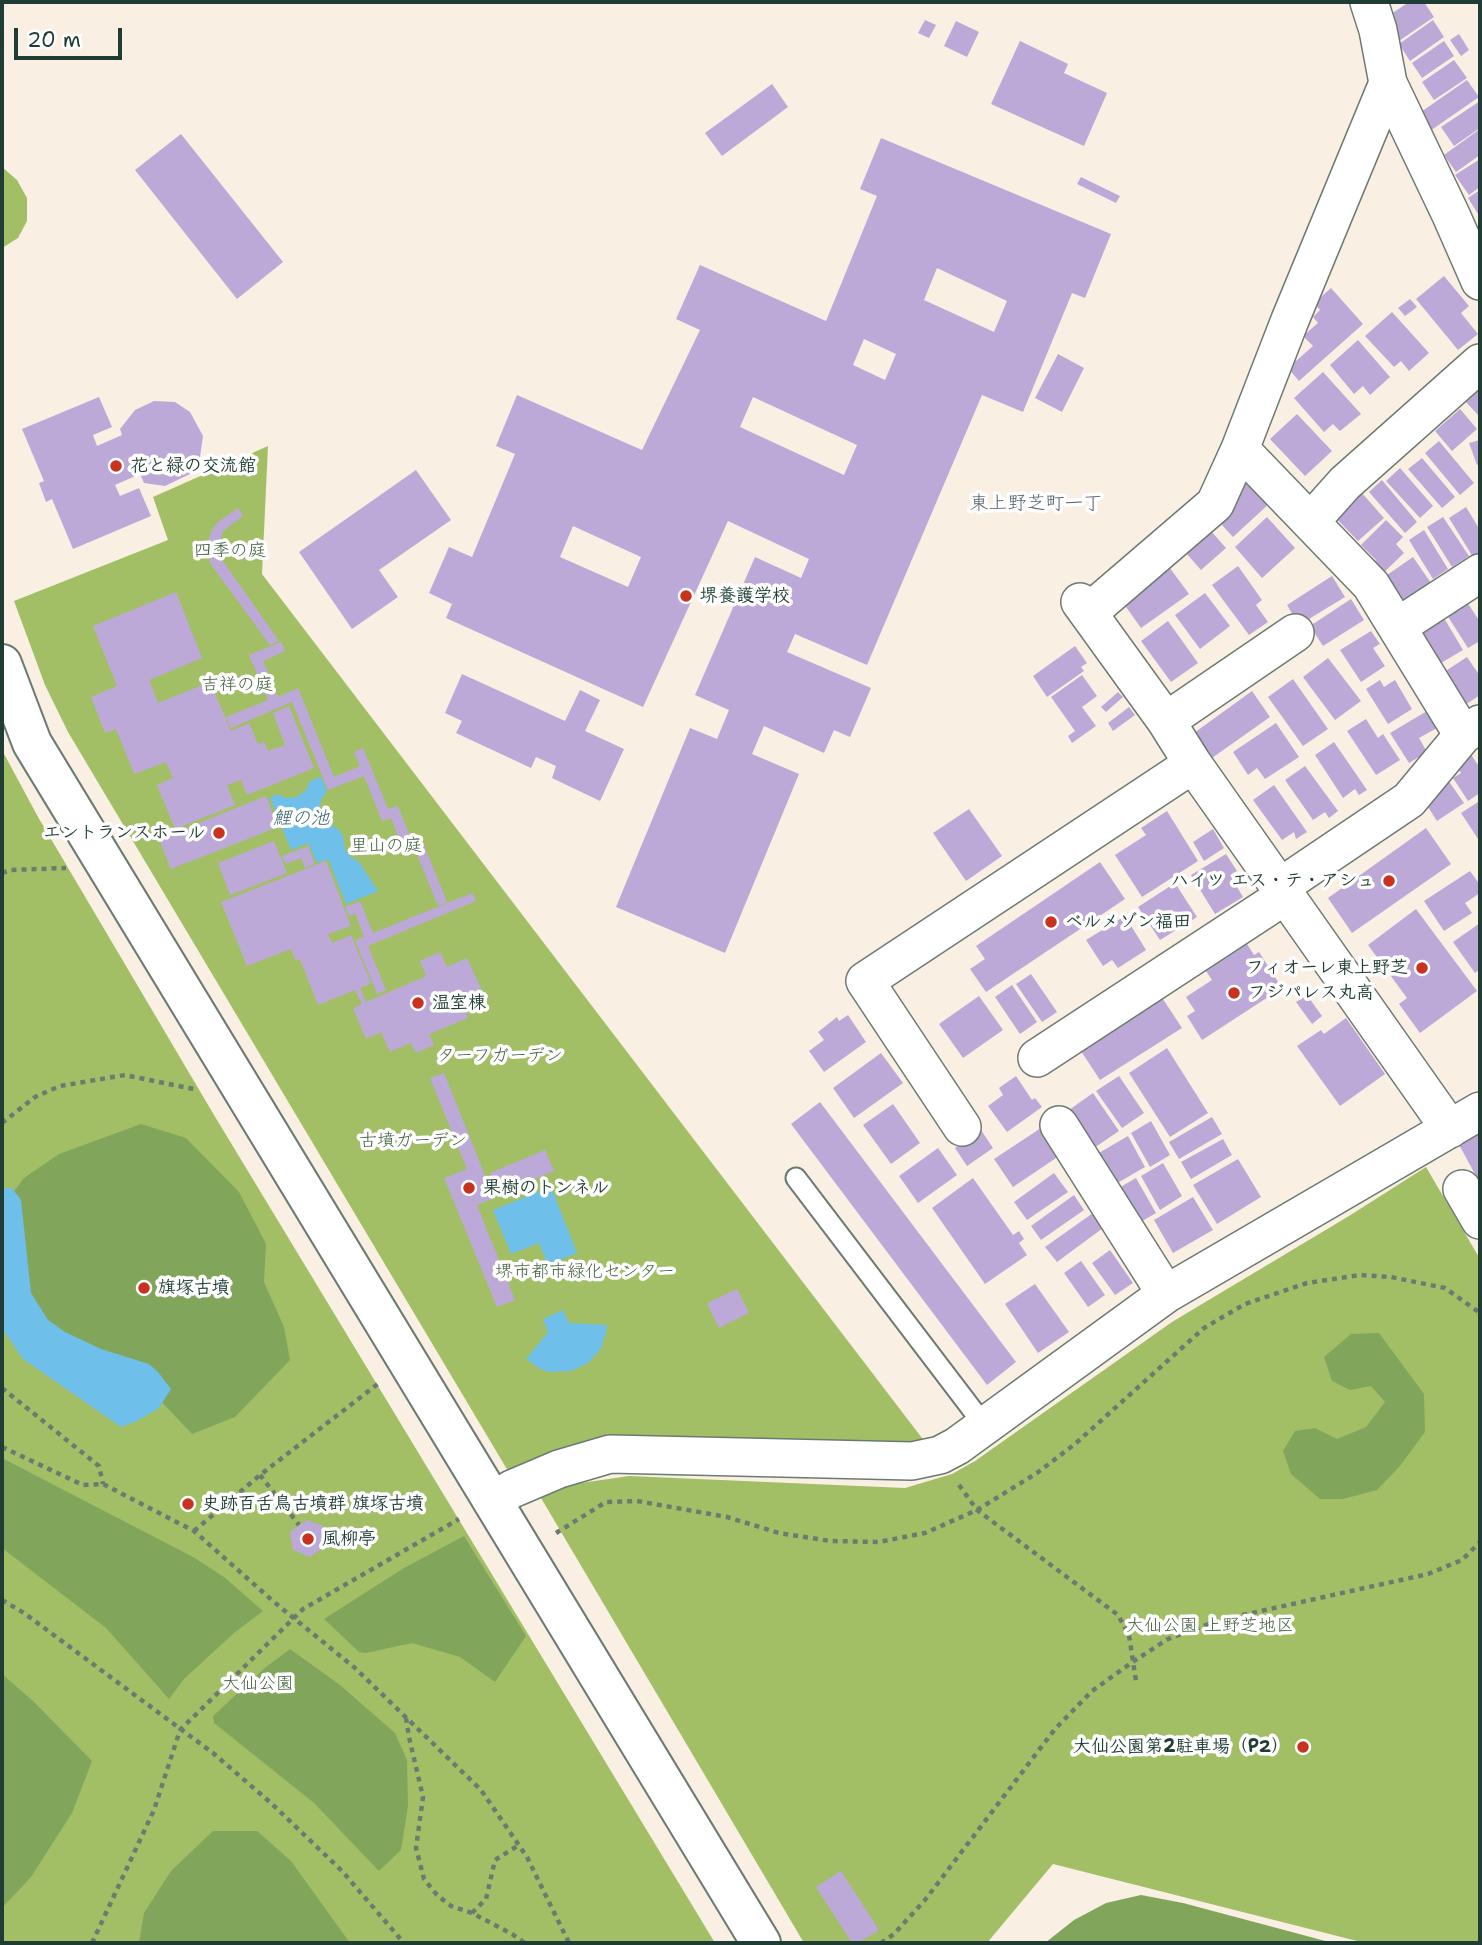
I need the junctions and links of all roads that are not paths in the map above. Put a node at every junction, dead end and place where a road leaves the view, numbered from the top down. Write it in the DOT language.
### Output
graph roads {
  1 [pos="1369,2"];
  2 [pos="1388,83"];
  3 [pos="1480,281"];
  4 [pos="1480,363"];
  5 [pos="1240,449"];
  6 [pos="1311,521"];
  7 [pos="1480,573"];
  8 [pos="1397,627"];
  9 [pos="1295,633"];
  10 [pos="2,664"];
  11 [pos="1166,721"];
  12 [pos="1472,730"];
  13 [pos="1193,764"];
  14 [pos="1283,891"];
  15 [pos="1037,1058"];
  16 [pos="1465,1120"];
  17 [pos="1059,1125"];
  18 [pos="962,1127"];
  19 [pos="796,1178"];
  20 [pos="1462,1189"];
  21 [pos="1480,1220"];
  22 [pos="1166,1294"];
  23 [pos="984,1425"];
  24 [pos="480,1507"];
  25 [pos="761,1943"];
  1 -- 2 [label="street"];
  2 -- 3 [label="street"];
  2 -- 5 [label="street"];
  4 -- 6 [label="street"];
  5 -- 6 [label="street"];
  5 -- 11 [label="street"];
  6 -- 8 [label="street"];
  7 -- 8 [label="street"];
  8 -- 12 [label="street"];
  9 -- 11 [label="street"];
  10 -- 24 [label="street"];
  11 -- 13 [label="street"];
  12 -- 14 [label="street"];
  13 -- 14 [label="street"];
  13 -- 18 [label="street"];
  14 -- 15 [label="street"];
  14 -- 16 [label="street"];
  16 -- 22 [label="street"];
  17 -- 22 [label="street"];
  19 -- 23 [label="lane"];
  20 -- 21 [label="street"];
  22 -- 23 [label="street"];
  23 -- 24 [label="street"];
  24 -- 25 [label="street"];
}
